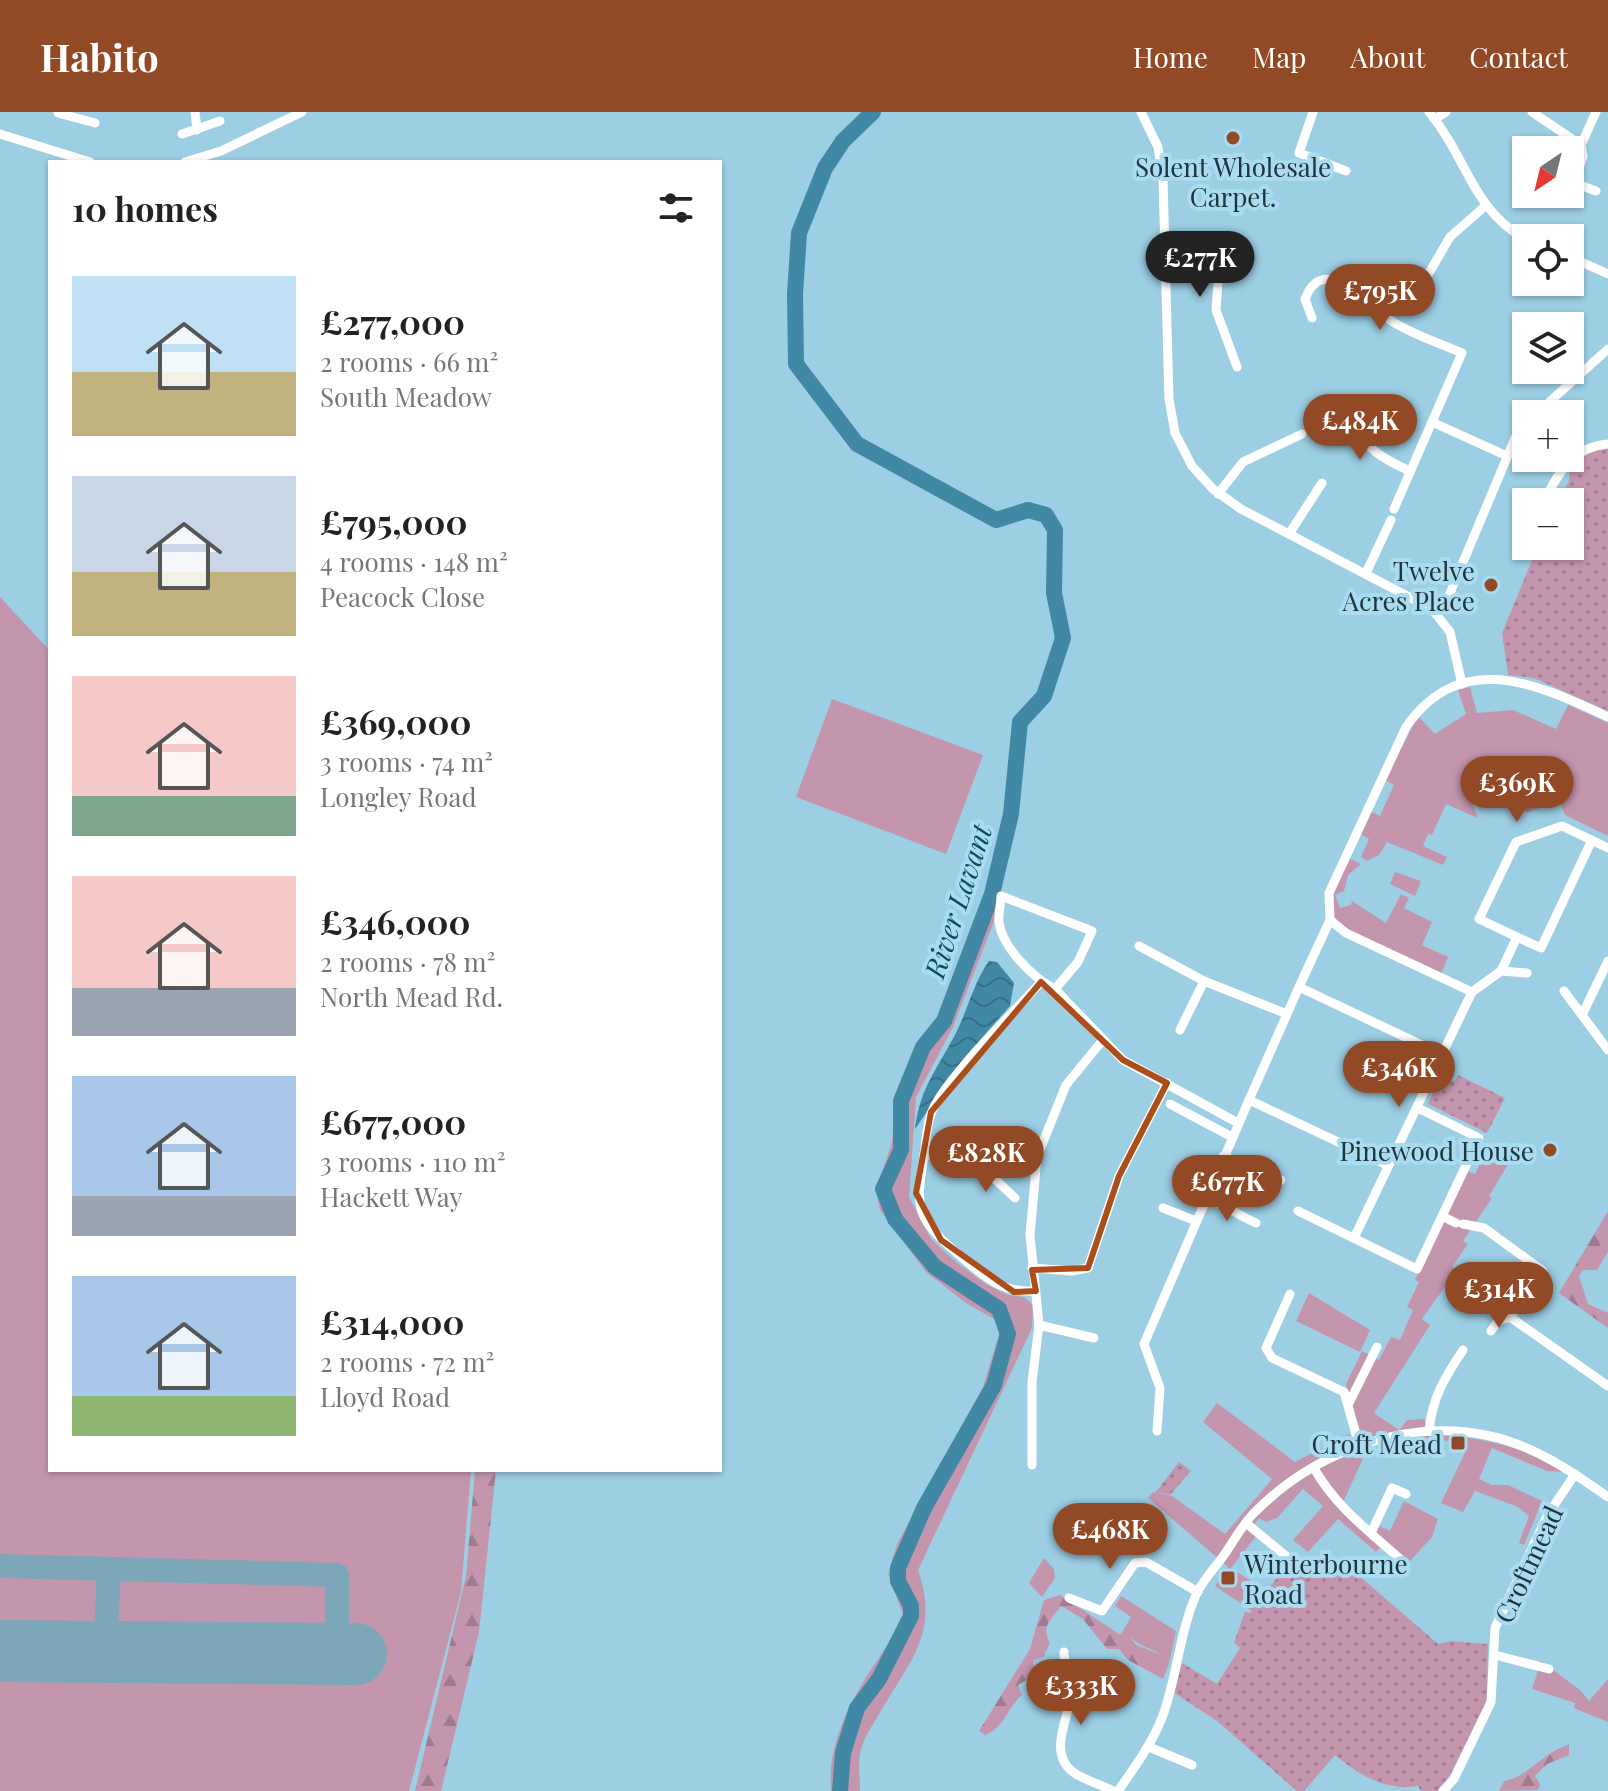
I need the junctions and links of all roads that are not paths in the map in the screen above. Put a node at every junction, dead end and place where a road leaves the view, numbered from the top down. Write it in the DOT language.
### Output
graph roads {
  1 [pos="195,112"];
  2 [pos="302,112"];
  3 [pos="1141,112"];
  4 [pos="1313,112"];
  5 [pos="1446,112"];
  6 [pos="1532,112"];
  7 [pos="1596,112"];
  8 [pos="58,113"];
  9 [pos="81,116"];
  10 [pos="1432,116"];
  11 [pos="220,121"];
  12 [pos="95,123"];
  13 [pos="197,130"];
  14 [pos="0,134"];
  15 [pos="182,134"];
  16 [pos="1568,136"];
  17 [pos="1584,138"];
  18 [pos="84,160"];
  19 [pos="192,160"];
  20 [pos="1346,171"];
  21 [pos="1584,187"];
  22 [pos="1596,191"];
  23 [pos="1484,207"];
  24 [pos="1512,229"];
  25 [pos="1164,244"];
  26 [pos="1584,263"];
  27 [pos="1429,273"];
  28 [pos="1608,274"];
  29 [pos="1312,318"];
  30 [pos="1608,349"];
  31 [pos="1237,367"];
  32 [pos="1552,400"];
  33 [pos="1365,403"];
  34 [pos="1348,413"];
  35 [pos="1432,422"];
  36 [pos="1608,444"];
  37 [pos="1512,445"];
  38 [pos="1507,456"];
  39 [pos="1410,471"];
  40 [pos="1322,483"];
  41 [pos="1552,488"];
  42 [pos="1218,494"];
  43 [pos="1394,509"];
  44 [pos="1391,520"];
  45 [pos="1289,534"];
  46 [pos="1366,573"];
  47 [pos="1432,609"];
  48 [pos="1462,684"];
  49 [pos="1608,717"];
  50 [pos="1592,840"];
  51 [pos="1608,848"];
  52 [pos="1330,920"];
  53 [pos="1517,937"];
  54 [pos="1139,946"];
  55 [pos="1608,961"];
  56 [pos="1501,971"];
  57 [pos="1527,973"];
  58 [pos="1204,981"];
  59 [pos="1041,982"];
  60 [pos="1299,987"];
  61 [pos="1055,989"];
  62 [pos="1564,991"];
  63 [pos="1472,992"];
  64 [pos="1583,1013"];
  65 [pos="1287,1014"];
  66 [pos="1180,1030"];
  67 [pos="1102,1041"];
  68 [pos="1608,1050"];
  69 [pos="1443,1055"];
  70 [pos="1167,1083"];
  71 [pos="1249,1100"];
  72 [pos="1170,1104"];
  73 [pos="1418,1108"];
  74 [pos="1238,1123"];
  75 [pos="1232,1137"];
  76 [pos="1038,1153"];
  77 [pos="924,1154"];
  78 [pos="1223,1156"];
  79 [pos="991,1165"];
  80 [pos="1387,1165"];
  81 [pos="1281,1180"];
  82 [pos="1015,1198"];
  83 [pos="1206,1198"];
  84 [pos="1163,1208"];
  85 [pos="1298,1211"];
  86 [pos="1442,1216"];
  87 [pos="1196,1221"];
  88 [pos="1256,1223"];
  89 [pos="1354,1238"];
  90 [pos="1032,1268"];
  91 [pos="1036,1291"];
  92 [pos="1290,1294"];
  93 [pos="1510,1317"];
  94 [pos="1039,1325"];
  95 [pos="1491,1331"];
  96 [pos="1094,1338"];
  97 [pos="1377,1347"];
  98 [pos="1463,1350"];
  99 [pos="1608,1386"];
  100 [pos="1348,1405"];
  101 [pos="1157,1431"];
  102 [pos="1429,1431"];
  103 [pos="1359,1445"];
  104 [pos="1032,1465"];
  105 [pos="1314,1468"];
  106 [pos="1575,1474"];
  107 [pos="1406,1494"];
  108 [pos="1608,1497"];
  109 [pos="1246,1523"];
  110 [pos="1371,1533"];
  111 [pos="1401,1560"];
  112 [pos="1292,1561"];
  113 [pos="1198,1592"];
  114 [pos="1069,1598"];
  115 [pos="1064,1652"];
  116 [pos="1495,1655"];
  117 [pos="1549,1669"];
  118 [pos="1074,1684"];
  119 [pos="1108,1685"];
  120 [pos="1149,1747"];
  121 [pos="1180,1760"];
  122 [pos="1192,1765"];
  123 [pos="1175,1771"];
  124 [pos="1116,1791"];
  125 [pos="1443,1791"];
  1 -- 13 [label="street"];
  2 -- 19 [label="street"];
  3 -- 25 [label="street"];
  4 -- 20 [label="street"];
  5 -- 10 [label="street"];
  6 -- 16 [label="street"];
  7 -- 17 [label="street"];
  8 -- 9 [label="street"];
  9 -- 12 [label="street"];
  10 -- 23 [label="street"];
  11 -- 13 [label="street"];
  13 -- 15 [label="street"];
  14 -- 18 [label="street"];
  21 -- 22 [label="street"];
  23 -- 24 [label="street"];
  23 -- 27 [label="street"];
  25 -- 31 [label="street"];
  25 -- 42 [label="street"];
  26 -- 28 [label="street"];
  29 -- 35 [label="street"];
  30 -- 32 [label="street"];
  33 -- 34 [label="street"];
  34 -- 39 [label="street"];
  34 -- 42 [label="street"];
  35 -- 38 [label="street"];
  35 -- 39 [label="street"];
  36 -- 41 [label="street"];
  37 -- 38 [label="street"];
  38 -- 47 [label="street"];
  39 -- 43 [label="street"];
  40 -- 45 [label="street"];
  42 -- 45 [label="street"];
  44 -- 46 [label="street"];
  45 -- 46 [label="street"];
  46 -- 47 [label="street"];
  47 -- 48 [label="street"];
  48 -- 49 [label="street"];
  48 -- 52 [label="street"];
  50 -- 51 [label="street"];
  50 -- 53 [label="street"];
  50 -- 53 [label="street"];
  52 -- 60 [label="street"];
  52 -- 63 [label="street"];
  53 -- 56 [label="street"];
  54 -- 58 [label="street"];
  55 -- 64 [label="street"];
  56 -- 57 [label="street"];
  56 -- 63 [label="street"];
  58 -- 65 [label="street"];
  58 -- 66 [label="street"];
  59 -- 61 [label="street"];
  59 -- 61 [label="street"];
  59 -- 77 [label="street"];
  60 -- 65 [label="street"];
  60 -- 69 [label="street"];
  61 -- 67 [label="street"];
  62 -- 64 [label="street"];
  63 -- 69 [label="street"];
  64 -- 68 [label="street"];
  65 -- 71 [label="street"];
  67 -- 70 [label="street"];
  67 -- 76 [label="street"];
  69 -- 73 [label="street"];
  70 -- 74 [label="street"];
  70 -- 90 [label="street"];
  71 -- 74 [label="street"];
  71 -- 80 [label="street"];
  72 -- 75 [label="street"];
  73 -- 80 [label="street"];
  73 -- 86 [label="street"];
  74 -- 75 [label="street"];
  75 -- 78 [label="street"];
  76 -- 79 [label="street"];
  76 -- 90 [label="street"];
  77 -- 79 [label="street"];
  77 -- 91 [label="street"];
  78 -- 81 [label="street"];
  78 -- 83 [label="street"];
  79 -- 82 [label="street"];
  80 -- 89 [label="street"];
  83 -- 87 [label="street"];
  83 -- 88 [label="street"];
  84 -- 87 [label="street"];
  85 -- 89 [label="street"];
  86 -- 89 [label="street"];
  86 -- 93 [label="street"];
  87 -- 101 [label="street"];
  90 -- 91 [label="street"];
  91 -- 94 [label="street"];
  92 -- 100 [label="street"];
  93 -- 95 [label="street"];
  93 -- 99 [label="street"];
  94 -- 96 [label="street"];
  94 -- 104 [label="street"];
  97 -- 100 [label="street"];
  98 -- 102 [label="street"];
  100 -- 103 [label="street"];
  102 -- 103 [label="street"];
  102 -- 106 [label="street"];
  103 -- 105 [label="street"];
  105 -- 109 [label="street"];
  105 -- 110 [label="street"];
  106 -- 108 [label="street"];
  106 -- 116 [label="street, Croftmead"];
  107 -- 110 [label="street"];
  109 -- 112 [label="street"];
  109 -- 113 [label="street"];
  110 -- 111 [label="street"];
  113 -- 114 [label="street"];
  113 -- 120 [label="street"];
  115 -- 118 [label="street"];
  116 -- 117 [label="street"];
  116 -- 125 [label="street, Croftmead"];
  118 -- 119 [label="street"];
  118 -- 124 [label="street"];
  120 -- 121 [label="street"];
  120 -- 124 [label="street"];
  121 -- 122 [label="street"];
  121 -- 123 [label="street"];
}
